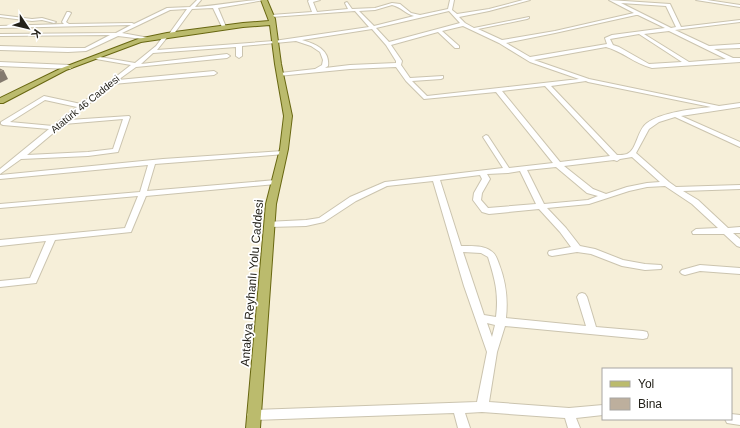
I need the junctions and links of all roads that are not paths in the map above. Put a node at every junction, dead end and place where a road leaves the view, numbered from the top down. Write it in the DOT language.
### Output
graph roads {
  1 [pos="199,0"];
  2 [pos="263,0"];
  3 [pos="318,0"];
  4 [pos="452,0"];
  5 [pos="524,0"];
  6 [pos="698,0"];
  7 [pos="734,0"];
  8 [pos="613,1"];
  9 [pos="347,3"];
  10 [pos="740,3"];
  11 [pos="740,6"];
  12 [pos="215,7"];
  13 [pos="190,9"];
  14 [pos="351,10"];
  15 [pos="450,10"];
  16 [pos="357,11"];
  17 [pos="69,13"];
  18 [pos="315,13"];
  19 [pos="636,14"];
  20 [pos="0,16"];
  21 [pos="420,16"];
  22 [pos="455,16"];
  23 [pos="527,18"];
  24 [pos="271,19"];
  25 [pos="0,20"];
  26 [pos="740,21"];
  27 [pos="66,23"];
  28 [pos="135,24"];
  29 [pos="463,24"];
  30 [pos="8,26"];
  31 [pos="0,27"];
  32 [pos="224,27"];
  33 [pos="372,28"];
  34 [pos="679,28"];
  35 [pos="474,29"];
  36 [pos="669,29"];
  37 [pos="439,31"];
  38 [pos="640,33"];
  39 [pos="0,34"];
  40 [pos="117,34"];
  41 [pos="169,34"];
  42 [pos="149,39"];
  43 [pos="295,39"];
  44 [pos="274,42"];
  45 [pos="501,42"];
  46 [pos="388,44"];
  47 [pos="239,45"];
  48 [pos="611,46"];
  49 [pos="740,46"];
  50 [pos="457,47"];
  51 [pos="0,48"];
  52 [pos="708,48"];
  53 [pos="152,52"];
  54 [pos="227,56"];
  55 [pos="239,56"];
  56 [pos="96,57"];
  57 [pos="529,59"];
  58 [pos="732,60"];
  59 [pos="740,60"];
  60 [pos="687,63"];
  61 [pos="0,64"];
  62 [pos="133,65"];
  63 [pos="398,65"];
  64 [pos="70,67"];
  65 [pos="314,71"];
  66 [pos="214,72"];
  67 [pos="280,75"];
  68 [pos="441,77"];
  69 [pos="408,80"];
  70 [pos="588,80"];
  71 [pos="112,82"];
  72 [pos="546,84"];
  73 [pos="498,90"];
  74 [pos="2,99"];
  75 [pos="740,105"];
  76 [pos="82,106"];
  77 [pos="712,107"];
  78 [pos="724,107"];
  79 [pos="740,112"];
  80 [pos="676,115"];
  81 [pos="62,122"];
  82 [pos="3,124"];
  83 [pos="54,128"];
  84 [pos="486,138"];
  85 [pos="740,145"];
  86 [pos="283,152"];
  87 [pos="633,154"];
  88 [pos="21,157"];
  89 [pos="617,159"];
  90 [pos="152,162"];
  91 [pos="559,165"];
  92 [pos="523,169"];
  93 [pos="508,171"];
  94 [pos="0,172"];
  95 [pos="484,173"];
  96 [pos="0,177"];
  97 [pos="436,179"];
  98 [pos="276,182"];
  99 [pos="666,184"];
  100 [pos="740,187"];
  101 [pos="676,189"];
  102 [pos="143,193"];
  103 [pos="606,196"];
  104 [pos="0,206"];
  105 [pos="541,206"];
  106 [pos="269,224"];
  107 [pos="740,230"];
  108 [pos="725,231"];
  109 [pos="696,232"];
  110 [pos="52,238"];
  111 [pos="0,243"];
  112 [pos="740,244"];
  113 [pos="458,249"];
  114 [pos="577,249"];
  115 [pos="552,252"];
  116 [pos="658,267"];
  117 [pos="740,271"];
  118 [pos="685,272"];
  119 [pos="0,284"];
  120 [pos="582,297"];
  121 [pos="480,318"];
  122 [pos="501,322"];
  123 [pos="592,330"];
  124 [pos="643,335"];
  125 [pos="492,352"];
  126 [pos="482,407"];
  127 [pos="458,409"];
  128 [pos="602,410"];
  129 [pos="569,413"];
  130 [pos="253,415"];
  131 [pos="253,428"];
  132 [pos="464,428"];
  133 [pos="574,428"];
  1 -- 13 [label="street, Atatürk 46 Caddesi"];
  2 -- 12 [label="street"];
  2 -- 24 [label="main road, Antakya Reyhanlı Yolu Caddesi"];
  3 -- 18 [label="street"];
  4 -- 15 [label="street"];
  5 -- 22 [label="street"];
  6 -- 11 [label="street"];
  7 -- 10 [label="street"];
  8 -- 19 [label="street"];
  8 -- 34 [label="street"];
  9 -- 14 [label="street"];
  12 -- 13 [label="street"];
  12 -- 32 [label="street"];
  13 -- 28 [label="street"];
  13 -- 41 [label="street, Atatürk 46 Caddesi"];
  14 -- 16 [label="street"];
  14 -- 18 [label="street"];
  15 -- 21 [label="street"];
  15 -- 22 [label="street"];
  16 -- 21 [label="street"];
  16 -- 33 [label="street"];
  17 -- 27 [label="street"];
  18 -- 24 [label="street"];
  19 -- 36 [label="street"];
  19 -- 45 [label="street"];
  20 -- 27 [label="street"];
  21 -- 33 [label="street"];
  22 -- 29 [label="street"];
  23 -- 35 [label="street"];
  24 -- 32 [label="main road"];
  24 -- 44 [label="main road, Antakya Reyhanlı Yolu Caddesi"];
  25 -- 30 [label="street"];
  26 -- 34 [label="street"];
  27 -- 28 [label="street"];
  27 -- 30 [label="street"];
  28 -- 40 [label="street"];
  29 -- 35 [label="street"];
  29 -- 37 [label="street"];
  30 -- 31 [label="street"];
  30 -- 39 [label="street"];
  32 -- 41 [label="main road"];
  33 -- 43 [label="street"];
  33 -- 46 [label="street"];
  34 -- 36 [label="street"];
  35 -- 45 [label="street"];
  36 -- 38 [label="street"];
  36 -- 52 [label="street"];
  37 -- 46 [label="street"];
  37 -- 50 [label="street"];
  38 -- 48 [label="street"];
  38 -- 60 [label="street"];
  39 -- 40 [label="street"];
  40 -- 42 [label="street"];
  40 -- 51 [label="street"];
  41 -- 42 [label="main road"];
  41 -- 53 [label="street, Atatürk 46 Caddesi"];
  42 -- 56 [label="main road"];
  43 -- 44 [label="street"];
  43 -- 65 [label="street"];
  44 -- 47 [label="street"];
  44 -- 67 [label="main road, Antakya Reyhanlı Yolu Caddesi"];
  45 -- 57 [label="street"];
  46 -- 63 [label="street"];
  47 -- 53 [label="street"];
  47 -- 55 [label="street"];
  48 -- 57 [label="street"];
  48 -- 60 [label="street"];
  49 -- 52 [label="street"];
  52 -- 58 [label="street"];
  53 -- 62 [label="street, Atatürk 46 Caddesi"];
  54 -- 62 [label="street"];
  56 -- 62 [label="street"];
  56 -- 64 [label="main road"];
  57 -- 70 [label="street"];
  58 -- 59 [label="street"];
  58 -- 60 [label="street"];
  61 -- 64 [label="street"];
  62 -- 71 [label="street, Atatürk 46 Caddesi"];
  63 -- 65 [label="street"];
  63 -- 69 [label="street"];
  64 -- 74 [label="main road"];
  65 -- 67 [label="street"];
  66 -- 71 [label="street"];
  67 -- 86 [label="main road, Antakya Reyhanlı Yolu Caddesi"];
  68 -- 69 [label="street"];
  69 -- 73 [label="street"];
  70 -- 72 [label="street"];
  70 -- 77 [label="street"];
  71 -- 76 [label="street, Atatürk 46 Caddesi"];
  72 -- 73 [label="street"];
  72 -- 89 [label="street"];
  73 -- 91 [label="street"];
  75 -- 78 [label="street"];
  76 -- 81 [label="street, Atatürk 46 Caddesi"];
  76 -- 82 [label="street"];
  77 -- 78 [label="street"];
  77 -- 80 [label="street"];
  78 -- 79 [label="street"];
  80 -- 85 [label="street"];
  80 -- 87 [label="street"];
  81 -- 83 [label="street, Atatürk 46 Caddesi"];
  81 -- 88 [label="street"];
  82 -- 83 [label="street"];
  83 -- 88 [label="street, Atatürk 46 Caddesi"];
  84 -- 93 [label="street"];
  86 -- 90 [label="street"];
  86 -- 98 [label="main road, Antakya Reyhanlı Yolu Caddesi"];
  87 -- 89 [label="street"];
  87 -- 99 [label="street"];
  88 -- 94 [label="street, Atatürk 46 Caddesi"];
  89 -- 91 [label="street"];
  90 -- 96 [label="street"];
  90 -- 102 [label="street"];
  91 -- 92 [label="street"];
  91 -- 103 [label="street"];
  92 -- 93 [label="street"];
  92 -- 105 [label="street"];
  93 -- 95 [label="street"];
  95 -- 97 [label="street"];
  95 -- 105 [label="street"];
  97 -- 106 [label="street"];
  97 -- 113 [label="street"];
  98 -- 102 [label="street"];
  98 -- 106 [label="main road, Antakya Reyhanlı Yolu Caddesi"];
  99 -- 101 [label="street"];
  99 -- 103 [label="street"];
  100 -- 101 [label="street"];
  101 -- 108 [label="street"];
  102 -- 104 [label="street"];
  102 -- 110 [label="street"];
  103 -- 105 [label="street"];
  105 -- 114 [label="street"];
  106 -- 130 [label="main road, Antakya Reyhanlı Yolu Caddesi"];
  107 -- 108 [label="street"];
  108 -- 109 [label="street"];
  108 -- 112 [label="street"];
  110 -- 111 [label="street"];
  110 -- 119 [label="street"];
  113 -- 121 [label="street"];
  113 -- 122 [label="street"];
  114 -- 115 [label="street"];
  114 -- 116 [label="street"];
  117 -- 118 [label="street"];
  120 -- 123 [label="street"];
  121 -- 122 [label="street"];
  121 -- 125 [label="street"];
  122 -- 123 [label="street"];
  122 -- 125 [label="street"];
  123 -- 124 [label="street"];
  125 -- 126 [label="street"];
  126 -- 127 [label="street"];
  126 -- 129 [label="street"];
  127 -- 130 [label="street"];
  127 -- 132 [label="street"];
  128 -- 129 [label="street"];
  129 -- 133 [label="street"];
  130 -- 131 [label="main road, Antakya Reyhanlı Yolu Caddesi"];
}
